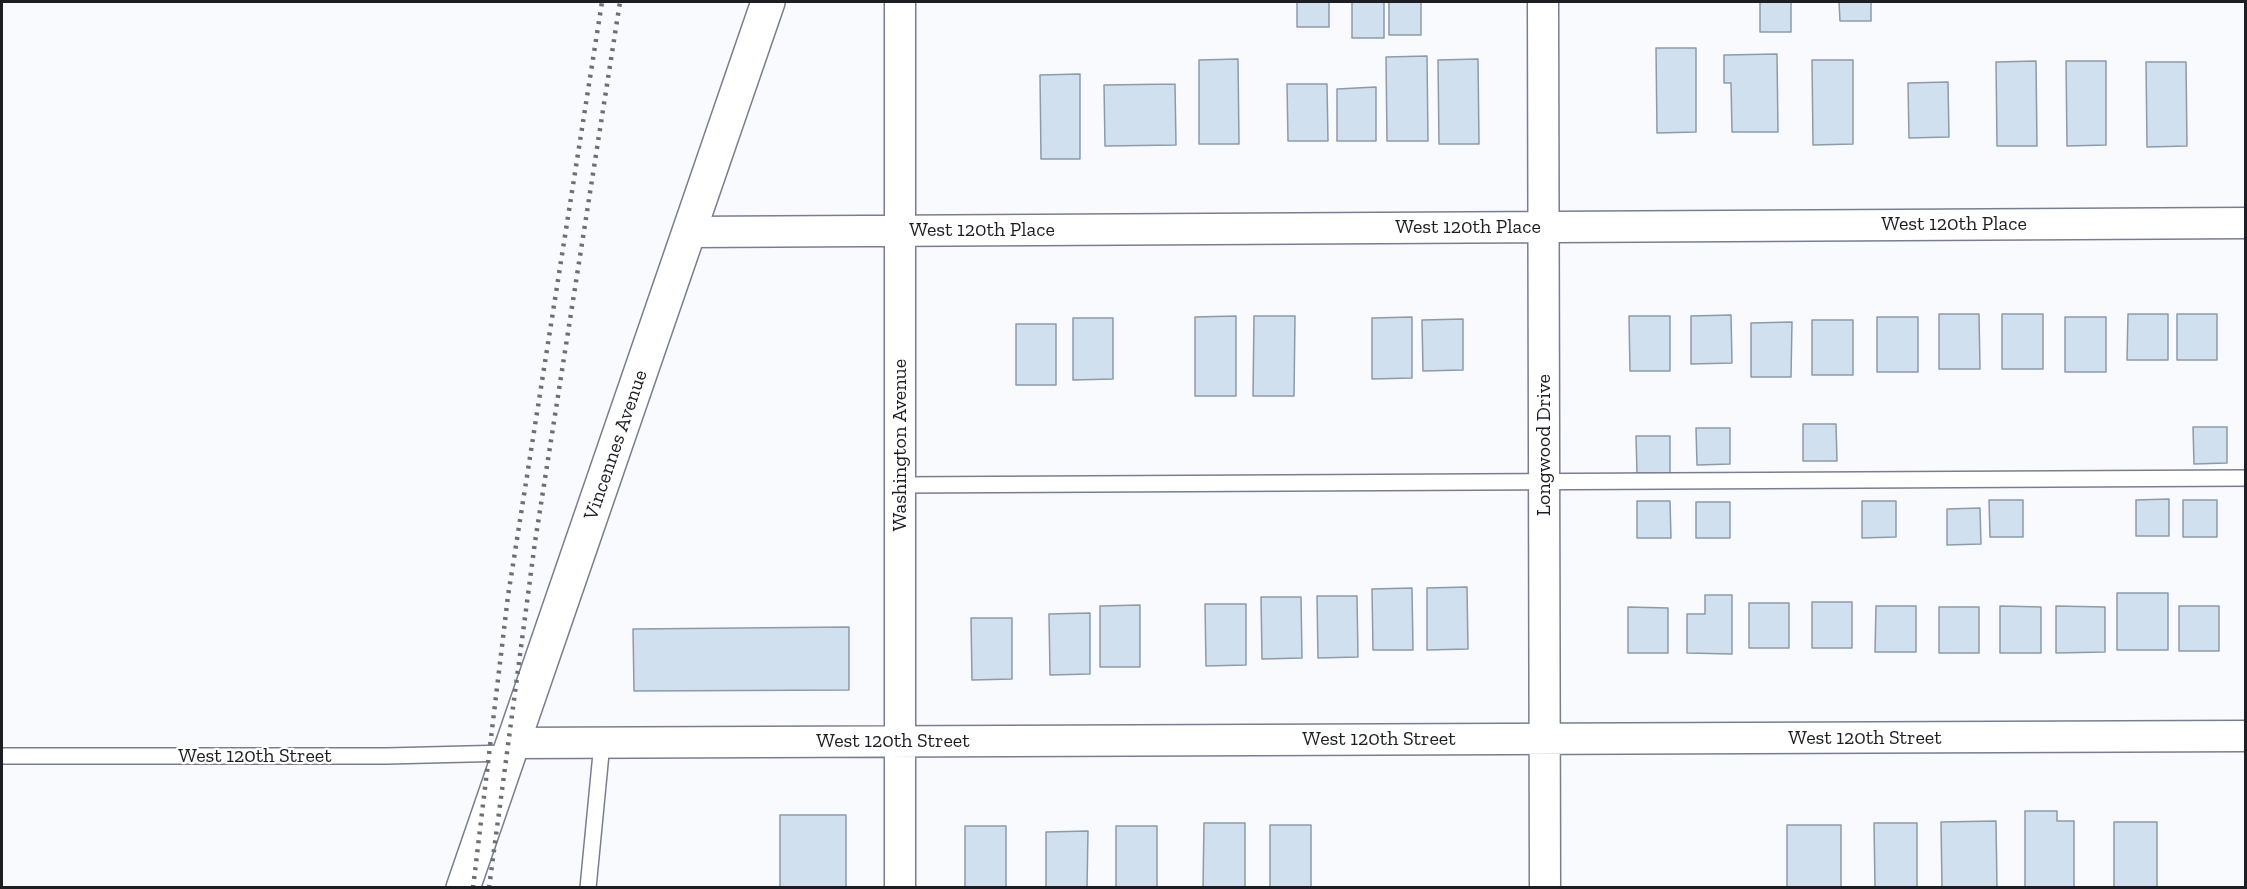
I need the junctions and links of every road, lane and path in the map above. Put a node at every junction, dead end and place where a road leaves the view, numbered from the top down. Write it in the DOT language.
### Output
graph roads {
  1 [pos="768,2"];
  2 [pos="900,2"];
  3 [pos="1543,2"];
  4 [pos="2246,223"];
  5 [pos="1543,226"];
  6 [pos="901,230"];
  7 [pos="690,232"];
  8 [pos="2246,478"];
  9 [pos="1544,482"];
  10 [pos="900,484"];
  11 [pos="2246,736"];
  12 [pos="1545,739"];
  13 [pos="899,741"];
  14 [pos="602,743"];
  15 [pos="511,748"];
  16 [pos="2,756"];
  17 [pos="463,888"];
  18 [pos="588,888"];
  19 [pos="900,888"];
  20 [pos="1545,888"];
  1 -- 7 [label="main road, Vincennes Avenue"];
  2 -- 6 [label="street, Washington Avenue"];
  3 -- 5 [label="street, Longwood Drive"];
  4 -- 5 [label="street, West 120th Place"];
  5 -- 6 [label="street, West 120th Place"];
  5 -- 9 [label="street, Longwood Drive"];
  6 -- 7 [label="street, West 120th Place"];
  6 -- 10 [label="street, Washington Avenue"];
  7 -- 15 [label="main road, Vincennes Avenue"];
  8 -- 9 [label="lane"];
  9 -- 10 [label="lane"];
  9 -- 12 [label="street, Longwood Drive"];
  10 -- 13 [label="street, Washington Avenue"];
  11 -- 12 [label="street, West 120th Street"];
  12 -- 13 [label="street, West 120th Street"];
  12 -- 20 [label="street, Longwood Drive"];
  13 -- 14 [label="street, West 120th Street"];
  13 -- 19 [label="street, Washington Avenue"];
  14 -- 15 [label="street, West 120th Street"];
  14 -- 18 [label="lane"];
  15 -- 16 [label="lane, West 120th Street"];
  15 -- 17 [label="main road, Vincennes Avenue"];
}
